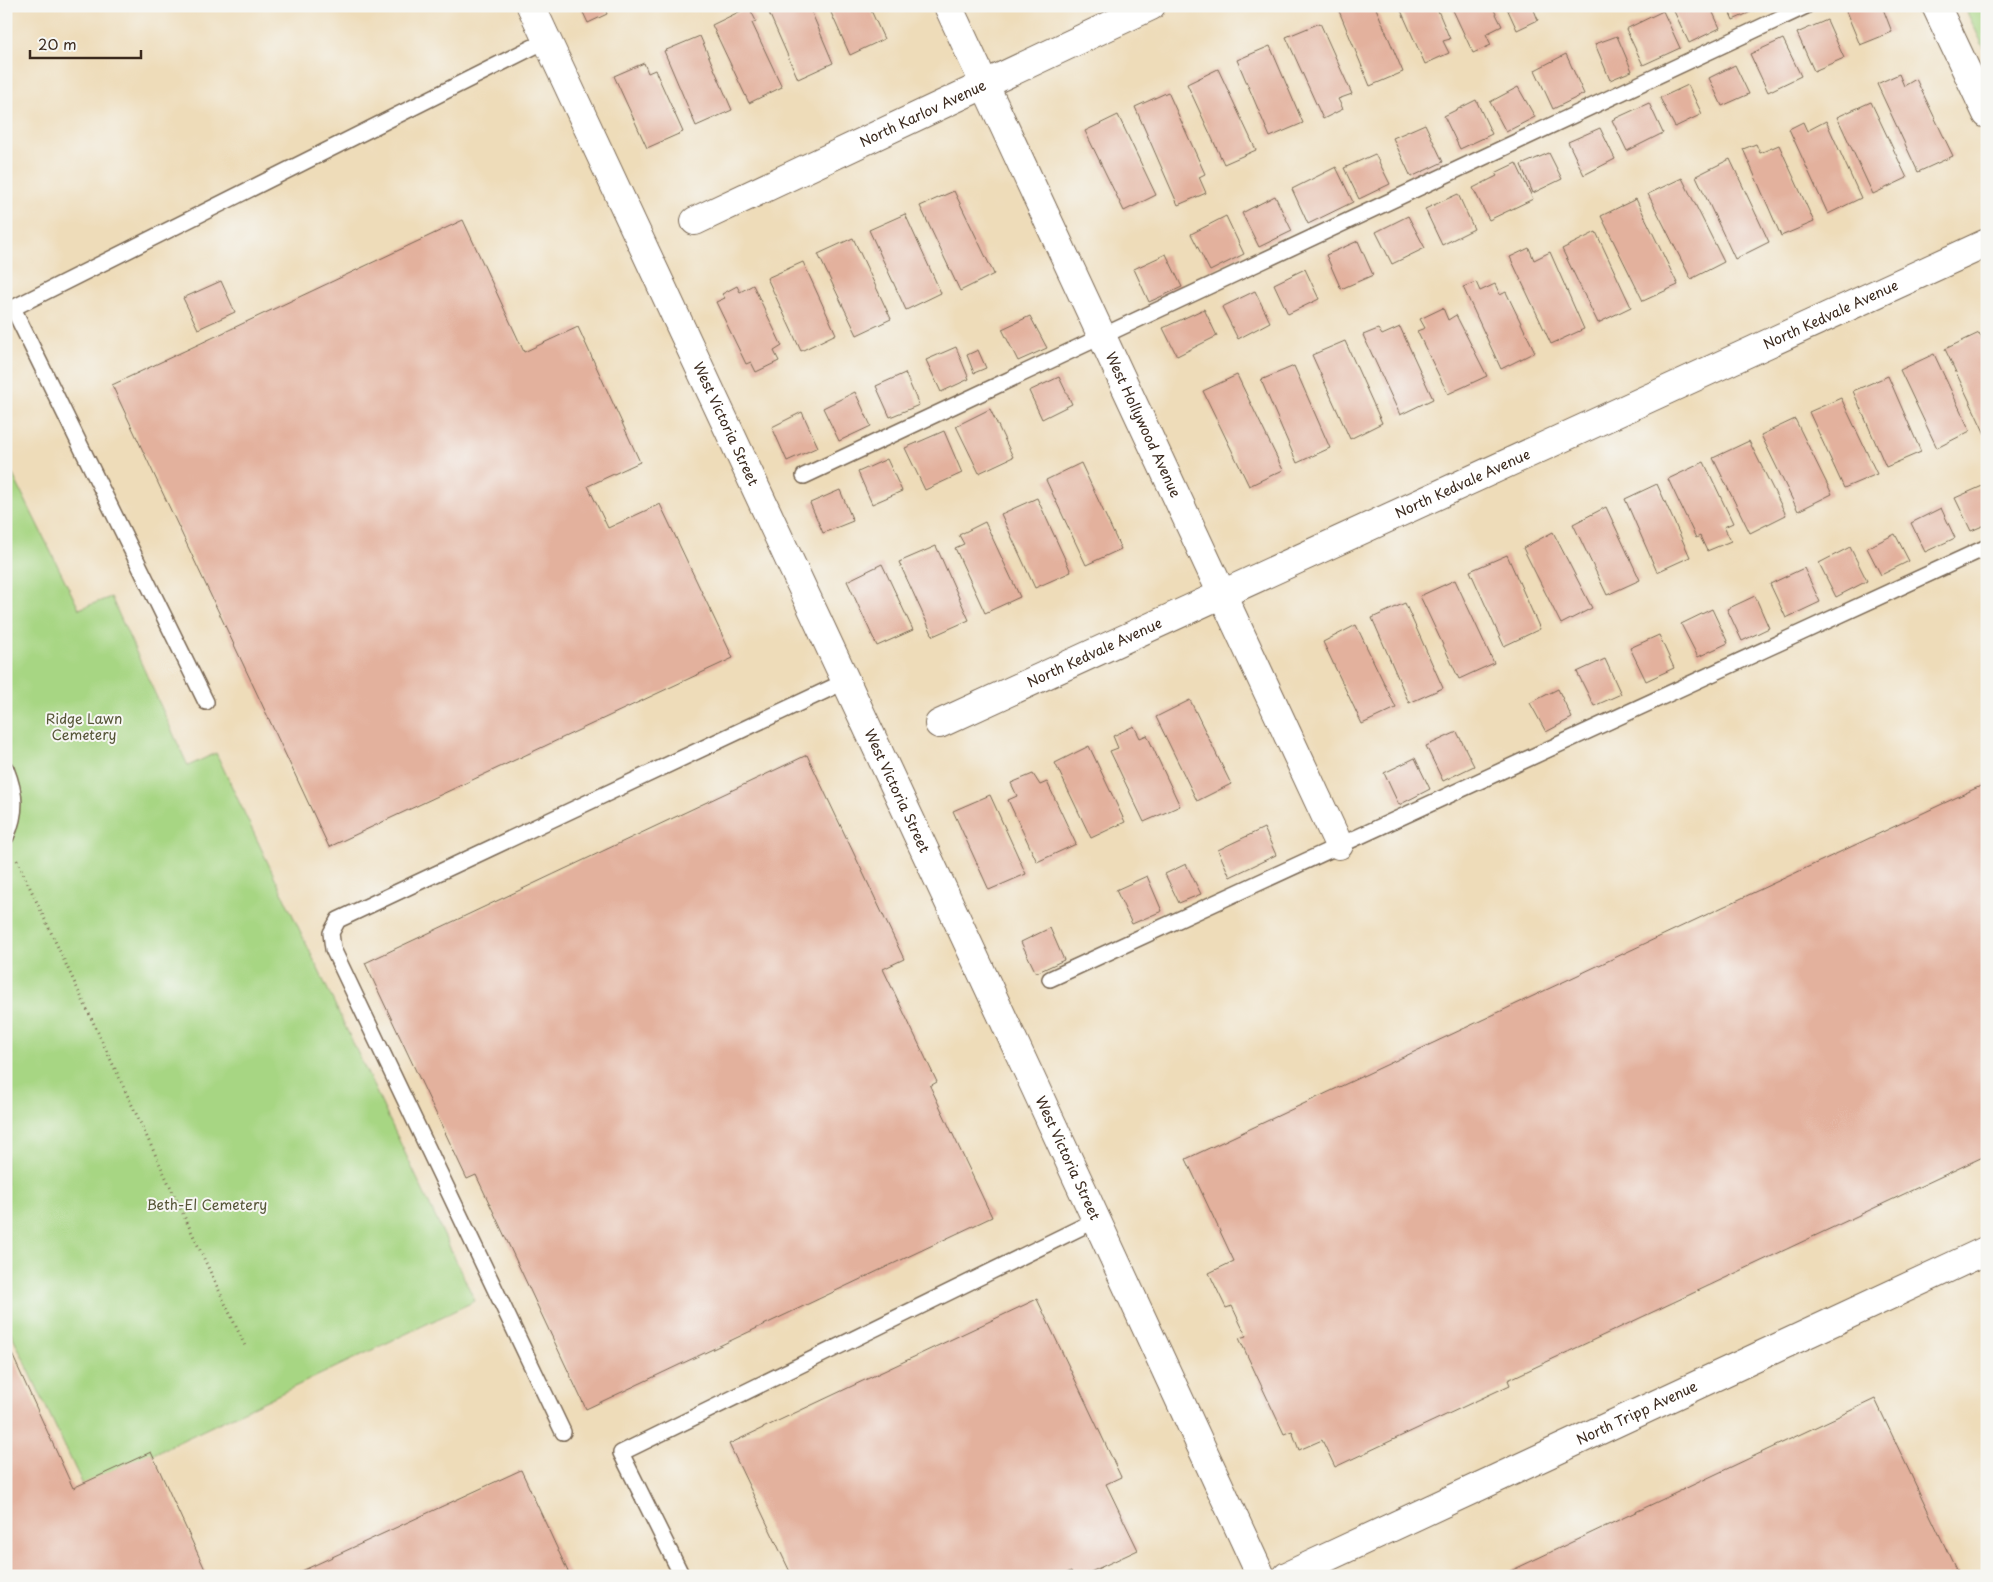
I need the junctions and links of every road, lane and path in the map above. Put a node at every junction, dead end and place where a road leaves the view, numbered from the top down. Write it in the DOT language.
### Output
graph roads {
  1 [pos="532,6"];
  2 [pos="948,6"];
  3 [pos="1151,6"];
  4 [pos="1806,6"];
  5 [pos="1936,6"];
  6 [pos="547,40"];
  7 [pos="984,84"];
  8 [pos="1987,114"];
  9 [pos="695,221"];
  10 [pos="1987,243"];
  11 [pos="1102,337"];
  12 [pos="804,476"];
  13 [pos="1987,546"];
  14 [pos="1222,594"];
  15 [pos="846,681"];
  16 [pos="206,702"];
  17 [pos="939,724"];
  18 [pos="6,768"];
  19 [pos="6,837"];
  20 [pos="1339,845"];
  21 [pos="1050,979"];
  22 [pos="1096,1220"];
  23 [pos="1987,1250"];
  24 [pos="246,1348"];
  25 [pos="563,1432"];
  26 [pos="682,1576"];
  27 [pos="1261,1576"];
  28 [pos="1287,1576"];
  1 -- 6 [label="street, West Victoria Street"];
  2 -- 7 [label="street, West Hollywood Avenue"];
  3 -- 7 [label="street, North Karlov Avenue"];
  4 -- 11 [label="lane"];
  5 -- 8 [label="street"];
  6 -- 15 [label="street, West Victoria Street"];
  6 -- 16 [label="lane"];
  7 -- 9 [label="street, North Karlov Avenue"];
  7 -- 11 [label="street, West Hollywood Avenue"];
  10 -- 14 [label="street, North Kedvale Avenue"];
  11 -- 12 [label="lane"];
  11 -- 14 [label="street, West Hollywood Avenue"];
  13 -- 20 [label="lane"];
  14 -- 17 [label="street, North Kedvale Avenue"];
  14 -- 20 [label="street, West Hollywood Avenue"];
  15 -- 22 [label="street, West Victoria Street"];
  15 -- 25 [label="lane"];
  18 -- 19 [label="lane"];
  19 -- 24 [label="path"];
  20 -- 21 [label="lane"];
  22 -- 26 [label="lane"];
  22 -- 27 [label="street, West Victoria Street"];
  23 -- 28 [label="street, North Tripp Avenue"];
}
